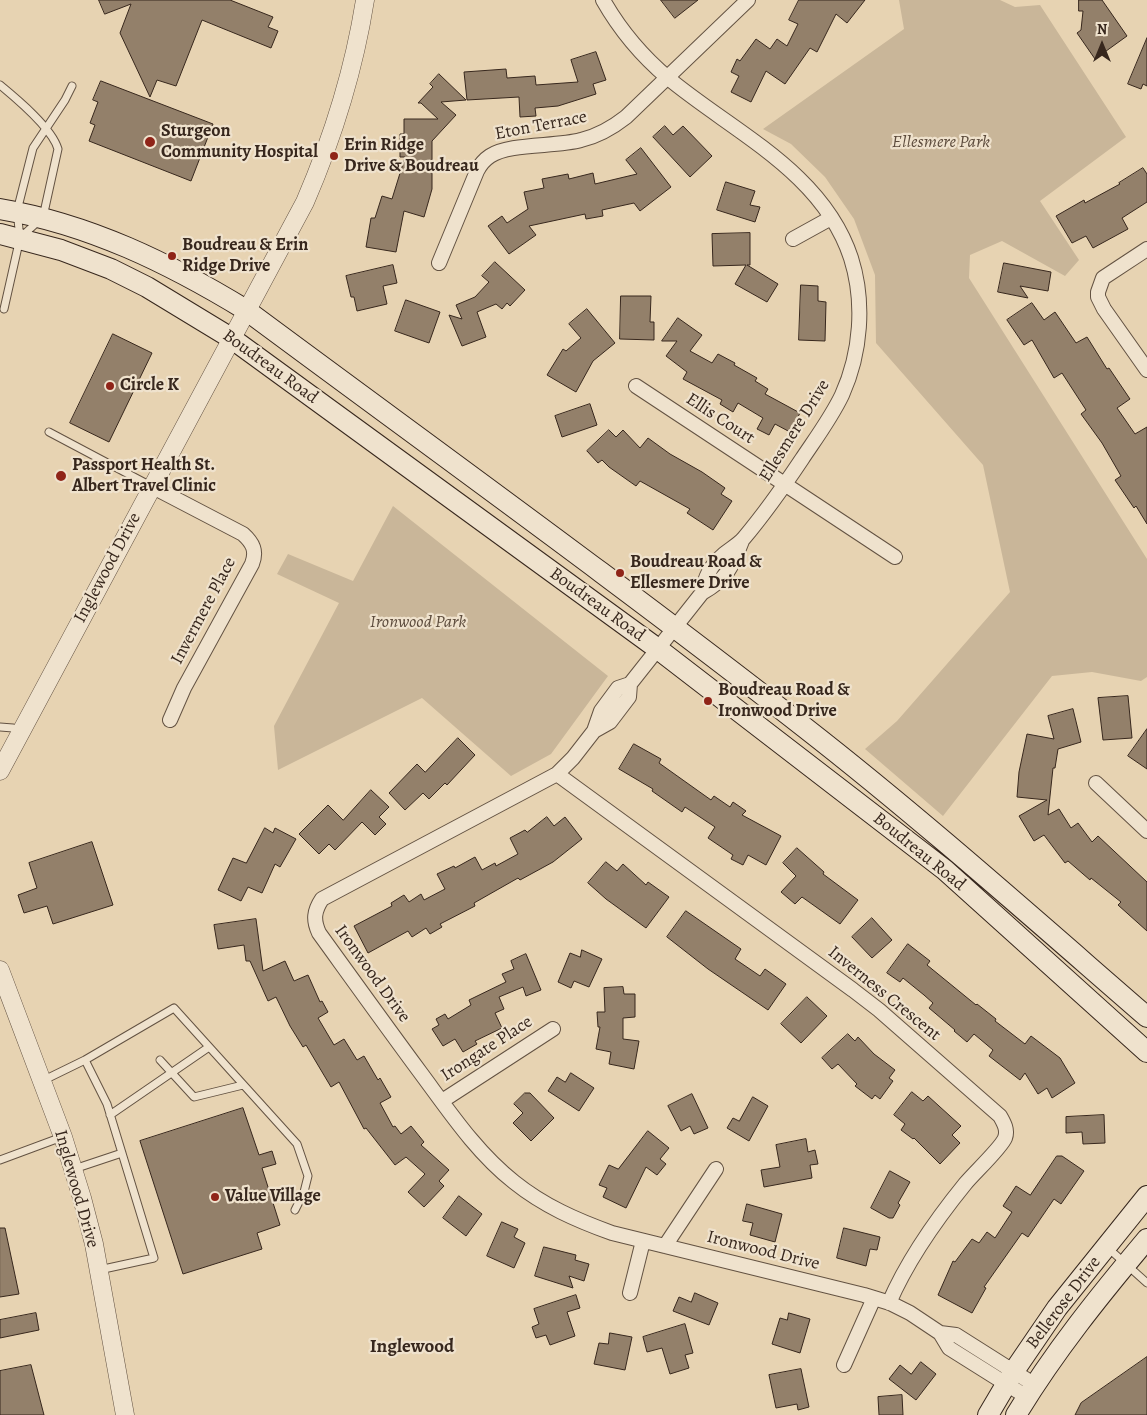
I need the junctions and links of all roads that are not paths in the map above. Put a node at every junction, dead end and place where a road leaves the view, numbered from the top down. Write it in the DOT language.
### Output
graph roads {
  1 [pos="365,0"];
  2 [pos="604,0"];
  3 [pos="748,0"];
  4 [pos="668,78"];
  5 [pos="0,85"];
  6 [pos="72,86"];
  7 [pos="46,129"];
  8 [pos="9,210"];
  9 [pos="43,217"];
  10 [pos="831,218"];
  11 [pos="0,234"];
  12 [pos="20,238"];
  13 [pos="793,239"];
  14 [pos="1147,249"];
  15 [pos="439,262"];
  16 [pos="4,309"];
  17 [pos="246,310"];
  18 [pos="231,338"];
  19 [pos="1147,370"];
  20 [pos="636,386"];
  21 [pos="49,432"];
  22 [pos="785,484"];
  23 [pos="151,486"];
  24 [pos="895,557"];
  25 [pos="675,628"];
  26 [pos="658,649"];
  27 [pos="170,720"];
  28 [pos="0,727"];
  29 [pos="21,731"];
  30 [pos="0,772"];
  31 [pos="557,774"];
  32 [pos="1096,783"];
  33 [pos="1147,831"];
  34 [pos="0,970"];
  35 [pos="1147,1017"];
  36 [pos="553,1028"];
  37 [pos="209,1047"];
  38 [pos="1147,1052"];
  39 [pos="85,1060"];
  40 [pos="160,1060"];
  41 [pos="172,1073"];
  42 [pos="42,1081"];
  43 [pos="243,1085"];
  44 [pos="442,1101"];
  45 [pos="110,1116"];
  46 [pos="63,1137"];
  47 [pos="122,1153"];
  48 [pos="0,1160"];
  49 [pos="74,1168"];
  50 [pos="716,1169"];
  51 [pos="1147,1196"];
  52 [pos="295,1210"];
  53 [pos="643,1241"];
  54 [pos="665,1246"];
  55 [pos="1106,1246"];
  56 [pos="1139,1250"];
  57 [pos="98,1270"];
  58 [pos="1147,1283"];
  59 [pos="630,1293"];
  60 [pos="874,1298"];
  61 [pos="889,1303"];
  62 [pos="844,1365"];
  63 [pos="1010,1378"];
  64 [pos="1031,1391"];
  65 [pos="125,1415"];
  66 [pos="988,1415"];
  67 [pos="1016,1415"];
  1 -- 17 [label="street, Inglewood Drive"];
  2 -- 4 [label="street, Ellesmere Drive"];
  3 -- 4 [label="street, Eton Terrace"];
  4 -- 10 [label="street, Ellesmere Drive"];
  4 -- 15 [label="street, Eton Terrace"];
  5 -- 7 [label="lane"];
  6 -- 7 [label="lane"];
  7 -- 8 [label="lane"];
  7 -- 9 [label="lane"];
  8 -- 9 [label="main road, Boudreau Road"];
  8 -- 12 [label="lane"];
  9 -- 12 [label="lane"];
  9 -- 17 [label="main road, Boudreau Road"];
  10 -- 13 [label="street"];
  10 -- 22 [label="street, Ellesmere Drive"];
  11 -- 12 [label="main road, Boudreau Road"];
  12 -- 16 [label="lane"];
  12 -- 18 [label="main road, Boudreau Road"];
  14 -- 19 [label="street"];
  17 -- 18 [label="street, Inglewood Drive"];
  17 -- 25 [label="main road, Boudreau Road"];
  18 -- 23 [label="street, Inglewood Drive"];
  18 -- 26 [label="main road, Boudreau Road"];
  20 -- 22 [label="street, Ellis Court"];
  21 -- 23 [label="lane"];
  22 -- 24 [label="street, Ellis Court"];
  22 -- 25 [label="street, Ellesmere Drive"];
  23 -- 27 [label="street, Invermere Place"];
  23 -- 29 [label="street, Inglewood Drive"];
  25 -- 26 [label="street, Ellesmere Drive"];
  25 -- 35 [label="main road, Boudreau Road"];
  26 -- 31 [label="street, Ironwood Drive"];
  26 -- 38 [label="main road, Boudreau Road"];
  28 -- 29 [label="lane"];
  29 -- 30 [label="street, Inglewood Drive"];
  31 -- 44 [label="street, Ironwood Drive"];
  31 -- 61 [label="street, Inverness Crescent"];
  32 -- 33 [label="street"];
  34 -- 42 [label="street, Inglewood Drive"];
  36 -- 44 [label="street, Irongate Place"];
  37 -- 39 [label="lane"];
  37 -- 41 [label="lane"];
  37 -- 43 [label="lane"];
  39 -- 42 [label="lane"];
  39 -- 45 [label="lane"];
  40 -- 41 [label="lane"];
  41 -- 43 [label="lane"];
  41 -- 45 [label="lane"];
  42 -- 46 [label="street, Inglewood Drive"];
  43 -- 52 [label="lane"];
  44 -- 53 [label="street, Ironwood Drive"];
  45 -- 47 [label="lane"];
  46 -- 48 [label="lane"];
  46 -- 49 [label="street, Inglewood Drive"];
  47 -- 49 [label="lane"];
  47 -- 57 [label="lane"];
  49 -- 57 [label="street, Inglewood Drive"];
  50 -- 54 [label="street"];
  51 -- 55 [label="main road, Bellerose Drive"];
  53 -- 54 [label="street, Ironwood Drive"];
  53 -- 59 [label="street"];
  54 -- 60 [label="street, Ironwood Drive"];
  55 -- 56 [label="lane"];
  55 -- 63 [label="main road, Bellerose Drive"];
  56 -- 58 [label="lane"];
  56 -- 64 [label="main road, Bellerose Drive"];
  57 -- 65 [label="street, Inglewood Drive"];
  60 -- 61 [label="street, Ironwood Drive"];
  60 -- 62 [label="street"];
  61 -- 63 [label="street, Ironwood Drive"];
  63 -- 64 [label="street, Ironwood Drive"];
  63 -- 66 [label="main road, Bellerose Drive"];
  64 -- 67 [label="main road, Bellerose Drive"];
}
